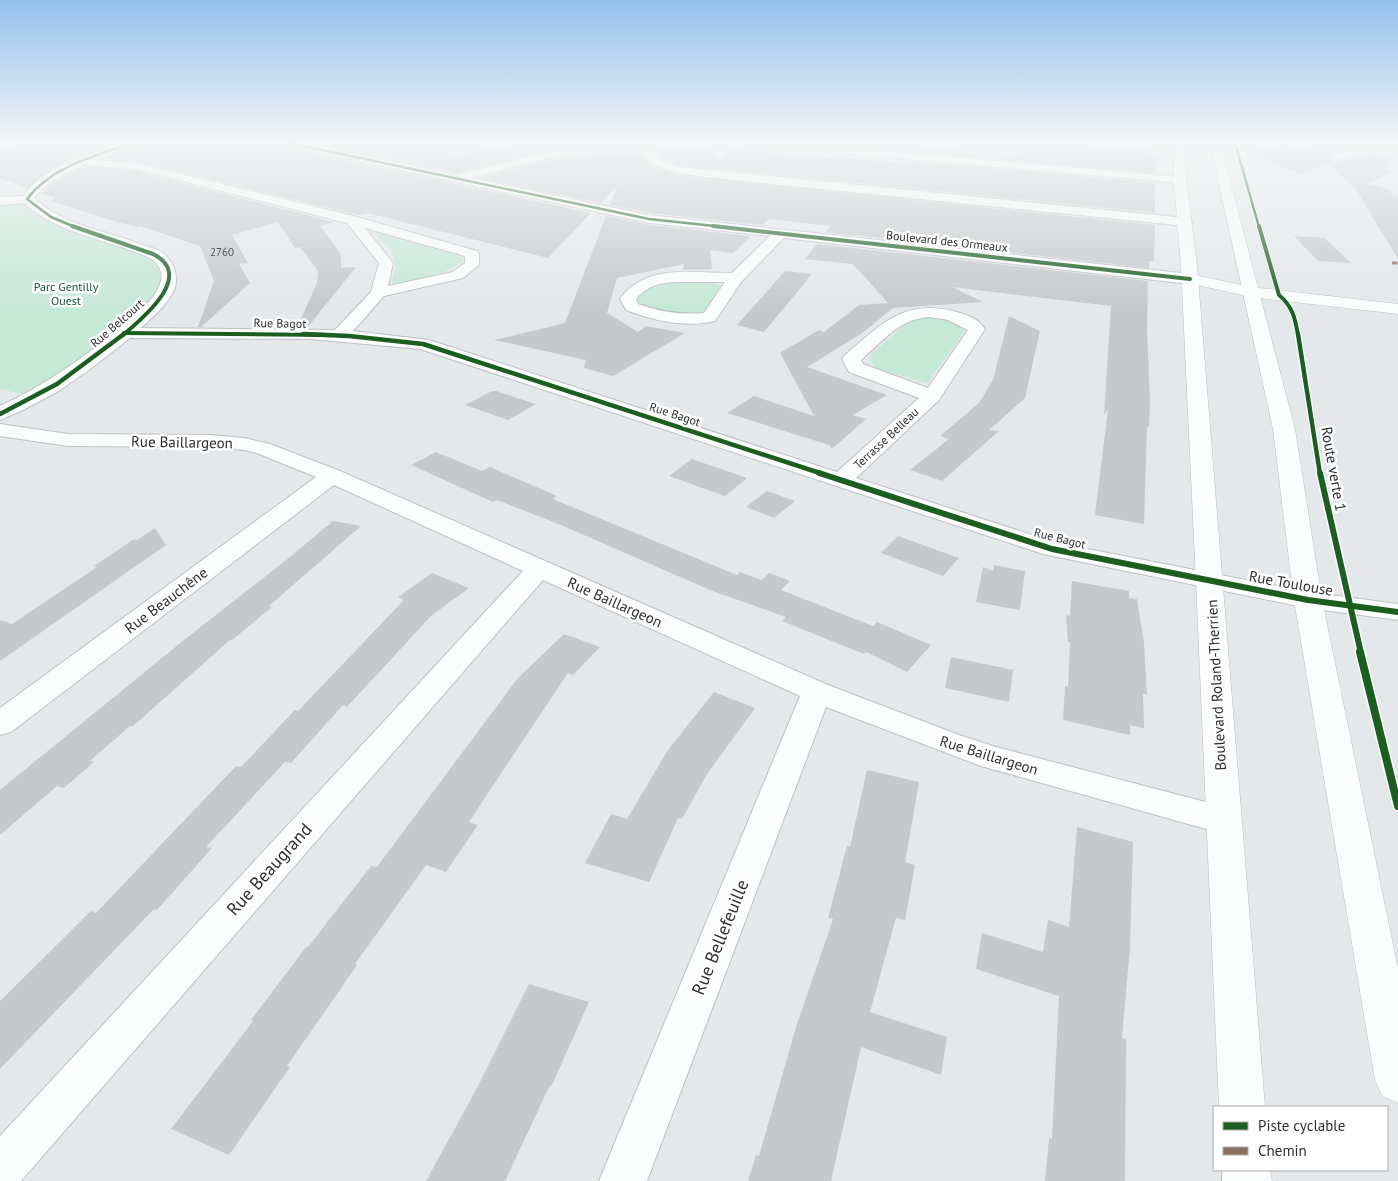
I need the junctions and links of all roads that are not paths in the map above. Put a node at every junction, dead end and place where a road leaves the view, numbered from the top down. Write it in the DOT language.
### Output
graph roads {
  1 [pos="264,198"];
  2 [pos="554,198"];
  3 [pos="946,198"];
  4 [pos="1183,198"];
  5 [pos="1229,198"];
  6 [pos="27,199"];
  7 [pos="0,201"];
  8 [pos="352,220"];
  9 [pos="1186,222"];
  10 [pos="780,234"];
  11 [pos="736,278"];
  12 [pos="1190,279"];
  13 [pos="1250,287"];
  14 [pos="379,293"];
  15 [pos="1398,299"];
  16 [pos="1398,309"];
  17 [pos="124,333"];
  18 [pos="340,335"];
  19 [pos="932,396"];
  20 [pos="0,414"];
  21 [pos="0,430"];
  22 [pos="332,476"];
  23 [pos="841,480"];
  24 [pos="539,568"];
  25 [pos="1210,581"];
  26 [pos="1308,600"];
  27 [pos="1398,612"];
  28 [pos="817,692"];
  29 [pos="0,724"];
  30 [pos="1224,820"];
  31 [pos="1398,1080"];
  32 [pos="1242,1106"];
  33 [pos="0,1170"];
  34 [pos="624,1181"];
  1 -- 8 [label="street"];
  2 -- 10 [label="street, Boulevard des Ormeaux"];
  3 -- 9 [label="street"];
  4 -- 9 [label="main road, Boulevard Roland-Therrien"];
  5 -- 13 [label="main road"];
  6 -- 7 [label="street"];
  6 -- 17 [label="street, Rue Belcourt"];
  8 -- 14 [label="street"];
  8 -- 14 [label="street"];
  9 -- 12 [label="main road, Boulevard Roland-Therrien"];
  10 -- 11 [label="street"];
  10 -- 12 [label="street, Boulevard des Ormeaux"];
  11 -- 11 [label="street"];
  12 -- 13 [label="main road, Boulevard des Ormeaux"];
  12 -- 25 [label="main road, Boulevard Roland-Therrien"];
  13 -- 15 [label="main road, Boulevard des Ormeaux"];
  13 -- 16 [label="main road, Boulevard des Ormeaux"];
  13 -- 26 [label="main road"];
  14 -- 18 [label="street"];
  17 -- 18 [label="street, Rue Bagot"];
  17 -- 20 [label="street, Rue Belcourt"];
  18 -- 23 [label="street, Rue Bagot"];
  19 -- 19 [label="street, Terrasse Belleau"];
  19 -- 23 [label="street, Terrasse Belleau"];
  21 -- 22 [label="street, Rue Baillargeon"];
  22 -- 24 [label="street, Rue Baillargeon"];
  22 -- 29 [label="street, Rue Beauchêne"];
  23 -- 25 [label="street, Rue Bagot"];
  24 -- 28 [label="street, Rue Baillargeon"];
  24 -- 33 [label="street, Rue Beaugrand"];
  25 -- 26 [label="street, Rue Toulouse"];
  25 -- 30 [label="main road, Boulevard Roland-Therrien"];
  26 -- 27 [label="street, Rue Toulouse"];
  26 -- 31 [label="main road"];
  28 -- 30 [label="street, Rue Baillargeon"];
  28 -- 34 [label="street, Rue Bellefeuille"];
  30 -- 32 [label="main road, Boulevard Roland-Therrien"];
}
